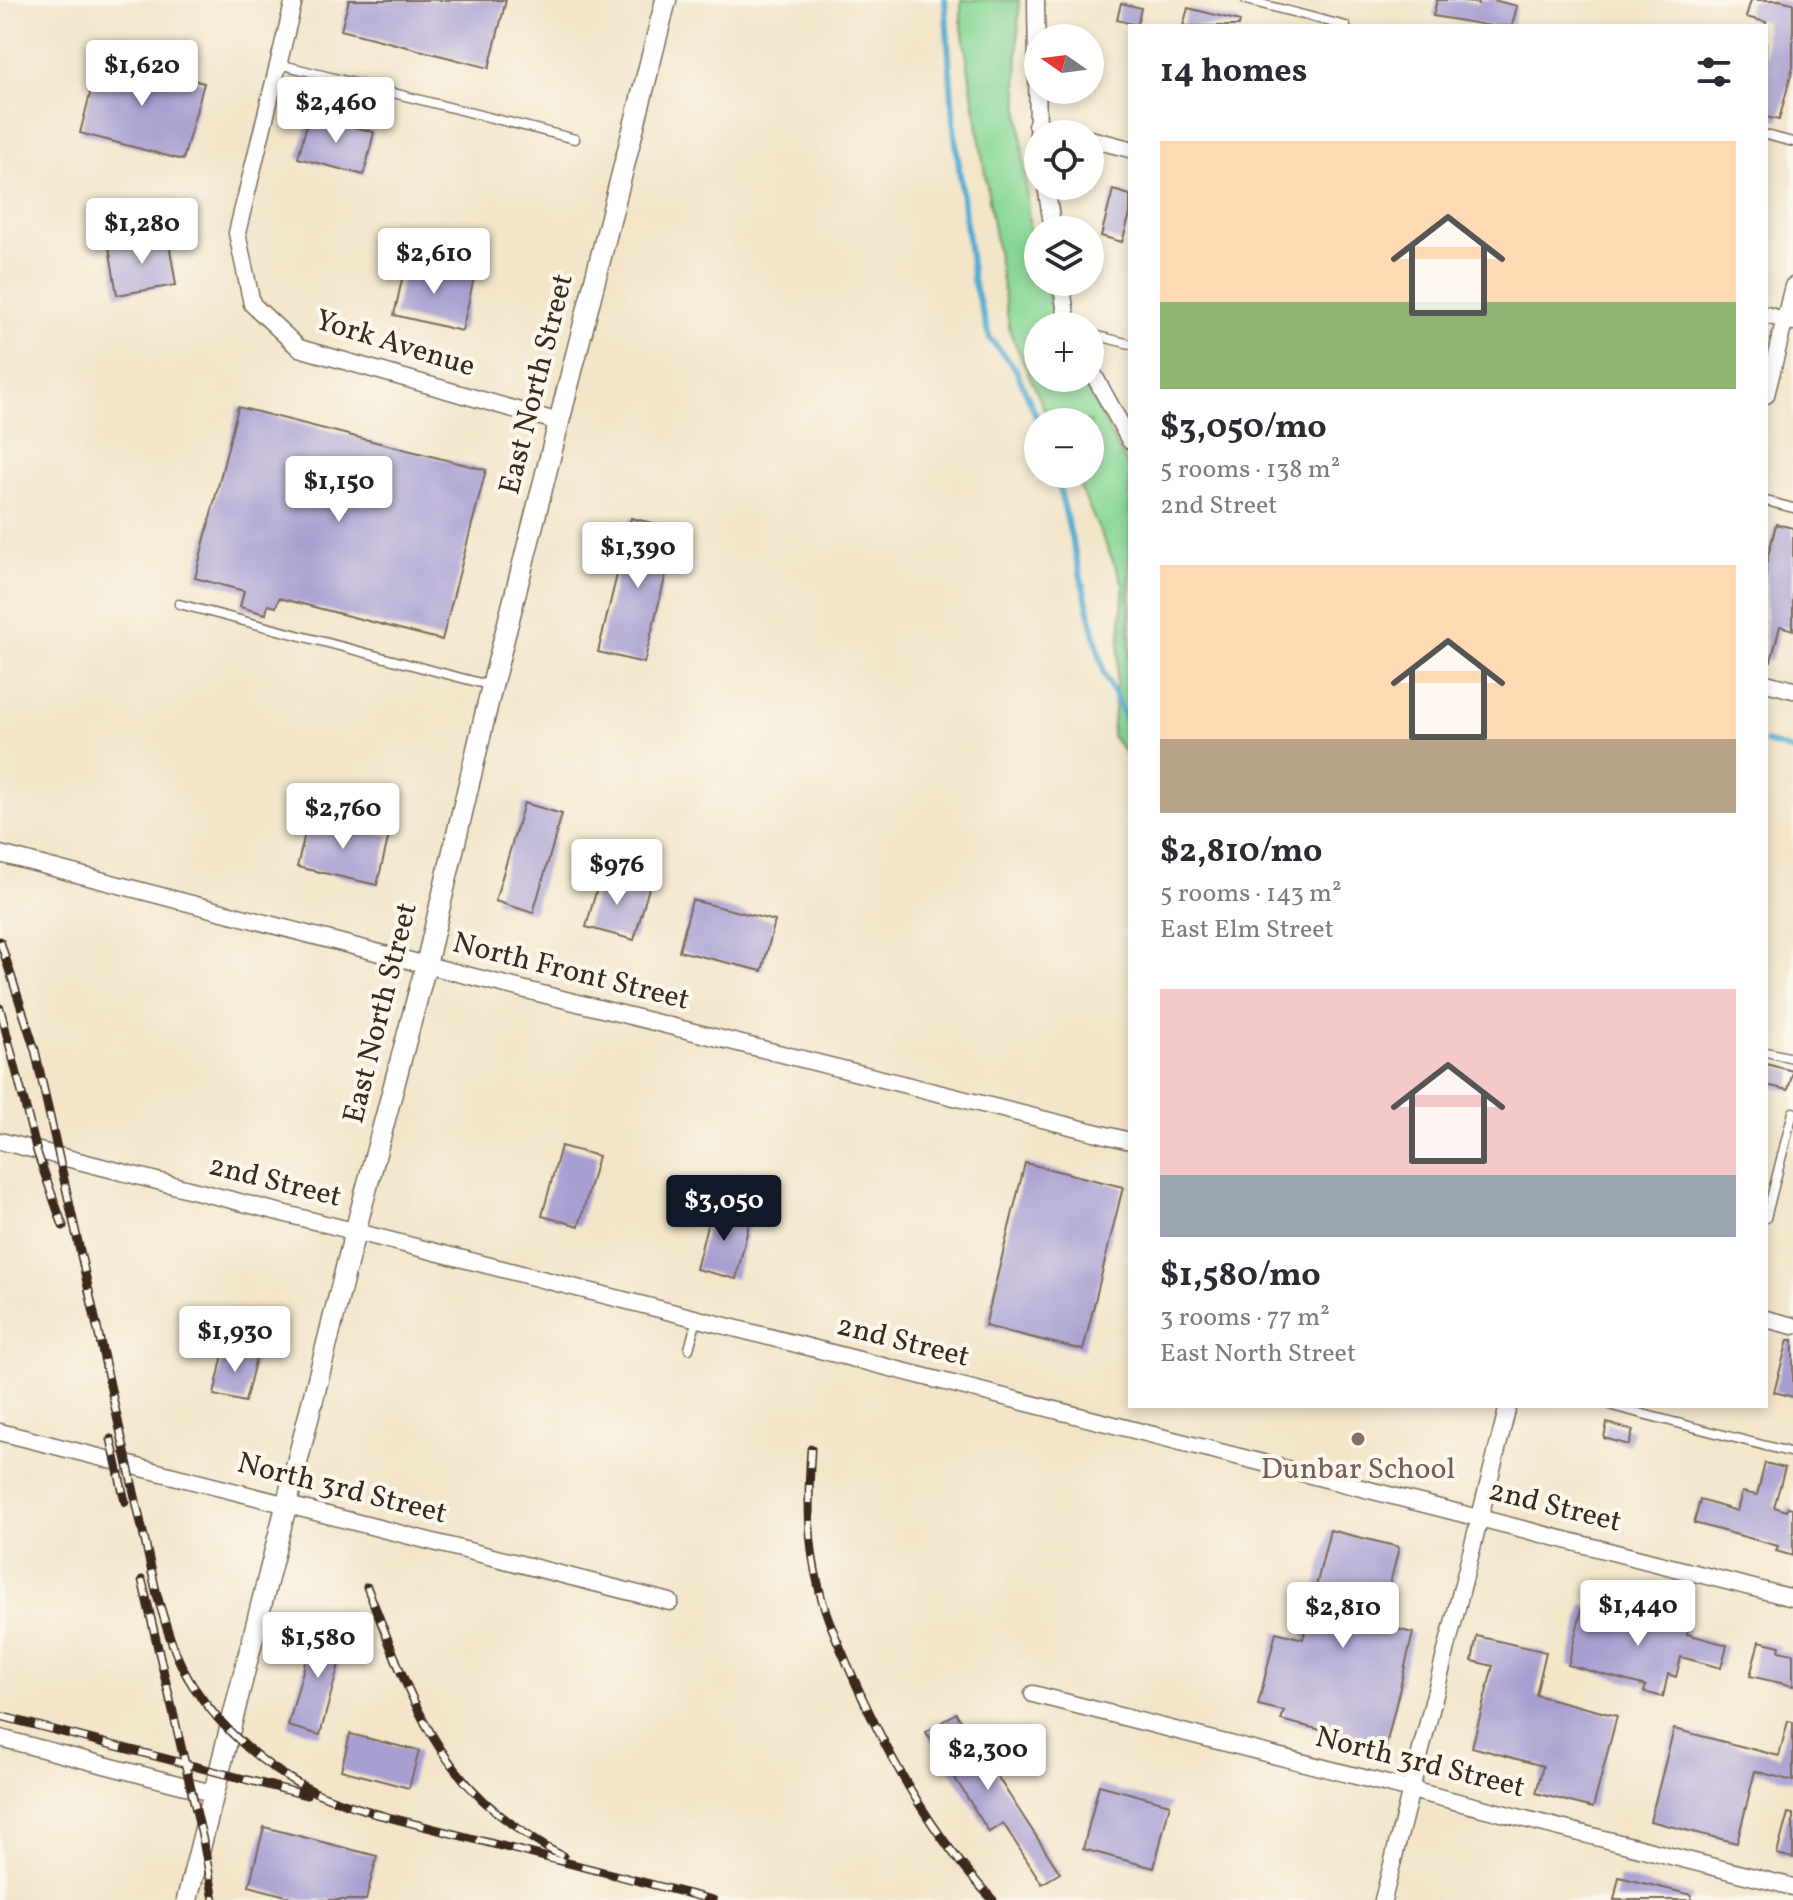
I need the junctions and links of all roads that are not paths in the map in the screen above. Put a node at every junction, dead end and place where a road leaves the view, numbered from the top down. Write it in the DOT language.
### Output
graph roads {
  1 [pos="294,0"];
  2 [pos="666,0"];
  3 [pos="1036,0"];
  4 [pos="1246,0"];
  5 [pos="1338,24"];
  6 [pos="279,64"];
  7 [pos="1037,120"];
  8 [pos="1768,136"];
  9 [pos="575,139"];
  10 [pos="1104,142"];
  11 [pos="1793,142"];
  12 [pos="1128,148"];
  13 [pos="1793,286"];
  14 [pos="1768,316"];
  15 [pos="1789,321"];
  16 [pos="1104,338"];
  17 [pos="1128,344"];
  18 [pos="1768,389"];
  19 [pos="1103,392"];
  20 [pos="559,422"];
  21 [pos="1128,437"];
  22 [pos="1768,502"];
  23 [pos="1793,508"];
  24 [pos="179,604"];
  25 [pos="1768,684"];
  26 [pos="492,686"];
  27 [pos="1793,690"];
  28 [pos="0,854"];
  29 [pos="426,965"];
  30 [pos="1768,1052"];
  31 [pos="1793,1058"];
  32 [pos="1793,1112"];
  33 [pos="1128,1140"];
  34 [pos="0,1141"];
  35 [pos="1768,1210"];
  36 [pos="355,1232"];
  37 [pos="697,1318"];
  38 [pos="1768,1320"];
  39 [pos="1793,1326"];
  40 [pos="689,1349"];
  41 [pos="1508,1408"];
  42 [pos="1620,1408"];
  43 [pos="0,1432"];
  44 [pos="1793,1453"];
  45 [pos="286,1504"];
  46 [pos="1482,1517"];
  47 [pos="1793,1598"];
  48 [pos="670,1602"];
  49 [pos="1033,1694"];
  50 [pos="0,1738"];
  51 [pos="1413,1790"];
  52 [pos="212,1793"];
  53 [pos="1793,1887"];
  54 [pos="187,1900"];
  55 [pos="1383,1900"];
  1 -- 6 [label="street, York Avenue"];
  2 -- 20 [label="street, East North Street"];
  3 -- 7 [label="street"];
  4 -- 5 [label="lane"];
  6 -- 9 [label="lane"];
  6 -- 20 [label="street, York Avenue"];
  8 -- 11 [label="lane"];
  10 -- 12 [label="street"];
  13 -- 15 [label="street"];
  14 -- 15 [label="street"];
  15 -- 18 [label="street"];
  16 -- 17 [label="lane"];
  19 -- 21 [label="street"];
  20 -- 26 [label="street, East North Street"];
  22 -- 23 [label="lane"];
  24 -- 26 [label="lane"];
  25 -- 27 [label="street"];
  26 -- 29 [label="street, East North Street"];
  28 -- 29 [label="street, North Front Street"];
  29 -- 33 [label="street, North Front Street"];
  29 -- 36 [label="street, East North Street"];
  30 -- 31 [label="lane"];
  32 -- 35 [label="lane"];
  34 -- 36 [label="street, 2nd Street"];
  36 -- 37 [label="street, 2nd Street"];
  36 -- 45 [label="street, East North Street"];
  37 -- 40 [label="lane"];
  37 -- 46 [label="street, 2nd Street"];
  38 -- 39 [label="street"];
  41 -- 46 [label="street"];
  42 -- 44 [label="lane"];
  43 -- 45 [label="street, North 3rd Street"];
  45 -- 48 [label="street, North 3rd Street"];
  45 -- 52 [label="street, East North Street"];
  46 -- 47 [label="street, 2nd Street"];
  46 -- 51 [label="street"];
  49 -- 51 [label="street, North 3rd Street"];
  50 -- 52 [label="street"];
  51 -- 53 [label="street, North 3rd Street"];
  51 -- 55 [label="street"];
  52 -- 54 [label="street, East North Street"];
}
